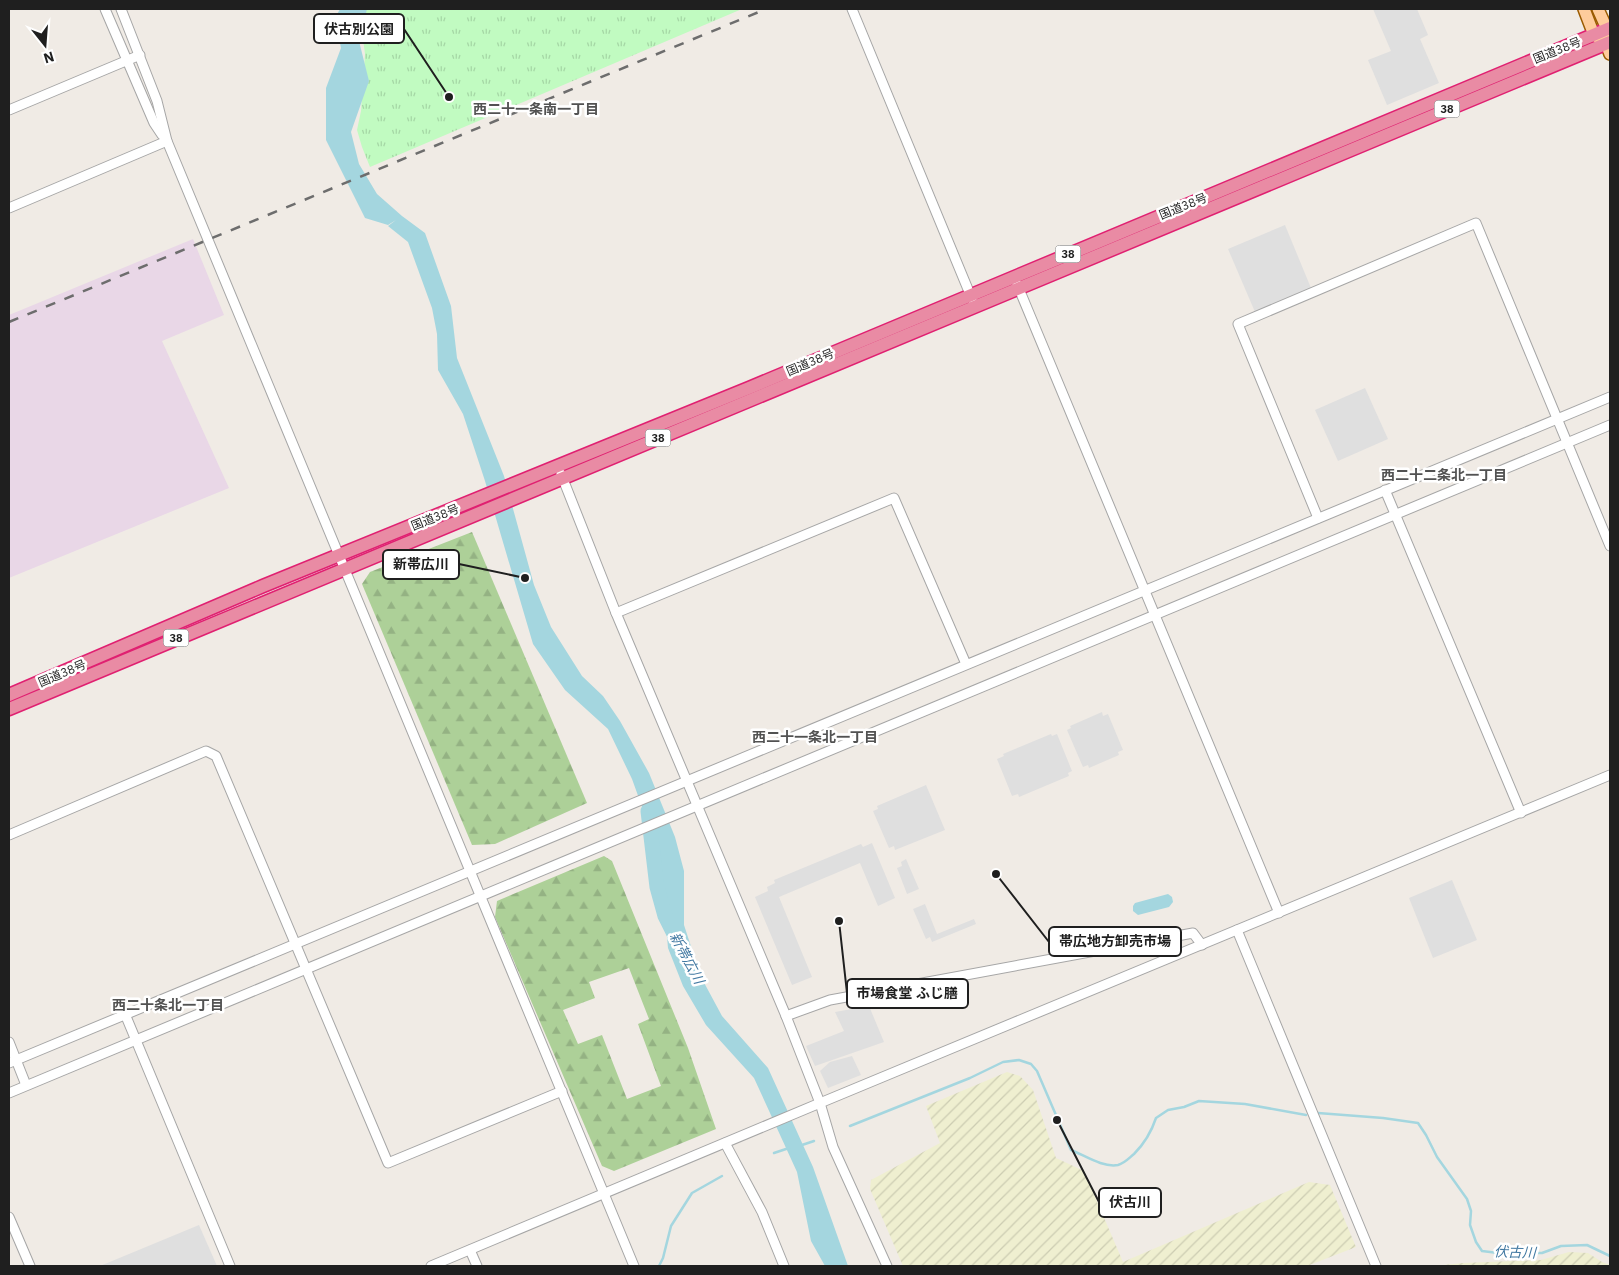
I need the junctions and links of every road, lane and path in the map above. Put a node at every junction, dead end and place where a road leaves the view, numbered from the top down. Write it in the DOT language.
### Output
graph roads {
  1 [pos="105,9"];
  2 [pos="121,9"];
  3 [pos="852,9"];
  4 [pos="1584,9"];
  5 [pos="1598,9"];
  6 [pos="1594,35"];
  7 [pos="1609,39"];
  8 [pos="140,55"];
  9 [pos="127,60"];
  10 [pos="9,110"];
  11 [pos="167,142"];
  12 [pos="9,208"];
  13 [pos="1016,282"];
  14 [pos="973,300"];
  15 [pos="1610,397"];
  16 [pos="1559,419"];
  17 [pos="1610,425"];
  18 [pos="1567,443"];
  19 [pos="560,472"];
  20 [pos="1386,490"];
  21 [pos="1396,514"];
  22 [pos="1318,518"];
  23 [pos="1610,546"];
  24 [pos="342,562"];
  25 [pos="1145,591"];
  26 [pos="616,613"];
  27 [pos="1155,615"];
  28 [pos="966,664"];
  29 [pos="9,695"];
  30 [pos="9,709"];
  31 [pos="1610,775"];
  32 [pos="687,781"];
  33 [pos="698,806"];
  34 [pos="1521,813"];
  35 [pos="9,835"];
  36 [pos="470,870"];
  37 [pos="480,896"];
  38 [pos="1279,914"];
  39 [pos="1237,930"];
  40 [pos="295,944"];
  41 [pos="1202,944"];
  42 [pos="305,968"];
  43 [pos="125,1014"];
  44 [pos="786,1016"];
  45 [pos="135,1040"];
  46 [pos="9,1042"];
  47 [pos="12,1061"];
  48 [pos="26,1085"];
  49 [pos="562,1091"];
  50 [pos="9,1093"];
  51 [pos="820,1103"];
  52 [pos="725,1143"];
  53 [pos="604,1194"];
  54 [pos="9,1216"];
  55 [pos="470,1250"];
  56 [pos="30,1266"];
  57 [pos="230,1266"];
  58 [pos="431,1266"];
  59 [pos="477,1266"];
  60 [pos="634,1266"];
  61 [pos="784,1266"];
  62 [pos="887,1266"];
  63 [pos="1376,1266"];
  1 -- 9 [label="street"];
  2 -- 8 [label="street"];
  3 -- 14 [label="street"];
  4 -- 6 [label="main road"];
  5 -- 7 [label="main road"];
  6 -- 7 [label="highway, 国道38号 / 38"];
  6 -- 13 [label="highway, 国道38号 / 38"];
  7 -- 13 [label="highway, 国道38号 / 38"];
  8 -- 9 [label="street"];
  8 -- 11 [label="street"];
  9 -- 10 [label="street"];
  9 -- 11 [label="street"];
  11 -- 12 [label="street"];
  11 -- 24 [label="street"];
  13 -- 14 [label="highway, 国道38号 / 38"];
  13 -- 25 [label="street"];
  14 -- 19 [label="highway, 国道38号 / 38"];
  15 -- 16 [label="street"];
  16 -- 18 [label="street"];
  16 -- 20 [label="street"];
  16 -- 22 [label="street"];
  17 -- 18 [label="street"];
  18 -- 21 [label="street"];
  18 -- 23 [label="street"];
  19 -- 24 [label="highway, 国道38号 / 38"];
  19 -- 26 [label="street"];
  20 -- 21 [label="street"];
  20 -- 22 [label="street"];
  21 -- 27 [label="street"];
  21 -- 34 [label="street"];
  22 -- 25 [label="street"];
  24 -- 29 [label="highway, 国道38号 / 38"];
  24 -- 30 [label="highway, 国道38号 / 38"];
  24 -- 36 [label="street"];
  25 -- 27 [label="street"];
  25 -- 28 [label="street"];
  26 -- 28 [label="street"];
  26 -- 32 [label="street"];
  27 -- 33 [label="street"];
  27 -- 38 [label="street"];
  28 -- 32 [label="street"];
  31 -- 34 [label="street"];
  32 -- 33 [label="street"];
  32 -- 36 [label="street"];
  33 -- 37 [label="street"];
  33 -- 44 [label="street"];
  34 -- 38 [label="street"];
  35 -- 40 [label="street"];
  36 -- 37 [label="street"];
  36 -- 40 [label="street"];
  37 -- 42 [label="street"];
  37 -- 49 [label="street"];
  38 -- 39 [label="street"];
  39 -- 41 [label="street"];
  39 -- 63 [label="street"];
  40 -- 42 [label="street"];
  40 -- 43 [label="street"];
  41 -- 44 [label="street"];
  41 -- 51 [label="street"];
  42 -- 45 [label="street"];
  42 -- 49 [label="street"];
  43 -- 45 [label="street"];
  43 -- 47 [label="street"];
  44 -- 51 [label="street"];
  45 -- 48 [label="street"];
  45 -- 57 [label="street"];
  46 -- 47 [label="street"];
  47 -- 48 [label="street"];
  48 -- 50 [label="street"];
  49 -- 53 [label="street"];
  51 -- 52 [label="street"];
  51 -- 62 [label="street"];
  52 -- 53 [label="street"];
  52 -- 61 [label="street"];
  53 -- 55 [label="street"];
  53 -- 60 [label="street"];
  54 -- 56 [label="street"];
  55 -- 58 [label="street"];
  55 -- 59 [label="street"];
}
